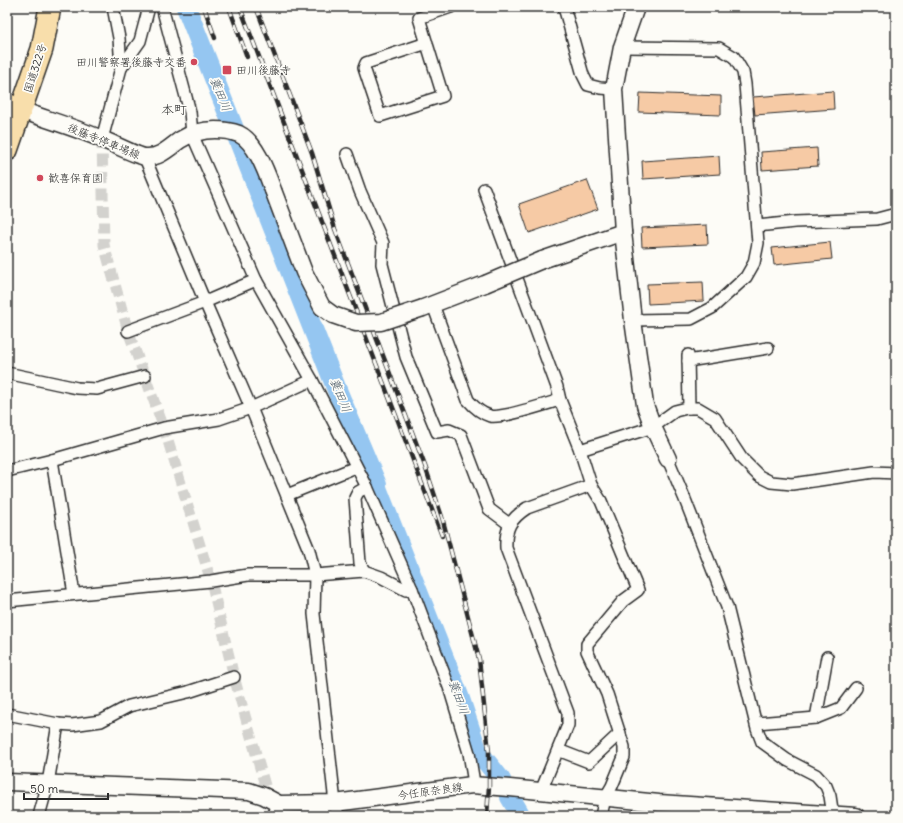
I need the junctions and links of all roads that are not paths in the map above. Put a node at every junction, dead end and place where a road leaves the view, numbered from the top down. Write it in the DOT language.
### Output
graph roads {
  1 [pos="50,7"];
  2 [pos="113,7"];
  3 [pos="149,7"];
  4 [pos="162,7"];
  5 [pos="452,7"];
  6 [pos="564,7"];
  7 [pos="636,7"];
  8 [pos="427,43"];
  9 [pos="622,47"];
  10 [pos="121,68"];
  11 [pos="614,89"];
  12 [pos="14,106"];
  13 [pos="200,132"];
  14 [pos="102,139"];
  15 [pos="7,150"];
  16 [pos="347,154"];
  17 [pos="145,158"];
  18 [pos="484,189"];
  19 [pos="896,214"];
  20 [pos="757,226"];
  21 [pos="623,232"];
  22 [pos="256,280"];
  23 [pos="205,302"];
  24 [pos="428,306"];
  25 [pos="633,320"];
  26 [pos="128,331"];
  27 [pos="768,348"];
  28 [pos="7,373"];
  29 [pos="145,376"];
  30 [pos="312,380"];
  31 [pos="560,400"];
  32 [pos="251,408"];
  33 [pos="689,408"];
  34 [pos="653,427"];
  35 [pos="580,450"];
  36 [pos="52,460"];
  37 [pos="668,460"];
  38 [pos="356,467"];
  39 [pos="7,471"];
  40 [pos="896,474"];
  41 [pos="591,485"];
  42 [pos="367,487"];
  43 [pos="287,495"];
  44 [pos="510,524"];
  45 [pos="364,571"];
  46 [pos="315,575"];
  47 [pos="412,589"];
  48 [pos="74,594"];
  49 [pos="7,601"];
  50 [pos="827,657"];
  51 [pos="234,677"];
  52 [pos="856,688"];
  53 [pos="7,714"];
  54 [pos="816,718"];
  55 [pos="756,723"];
  56 [pos="58,724"];
  57 [pos="620,733"];
  58 [pos="558,750"];
  59 [pos="7,782"];
  60 [pos="48,782"];
  61 [pos="472,785"];
  62 [pos="541,791"];
  63 [pos="605,798"];
  64 [pos="336,810"];
  65 [pos="759,812"];
  66 [pos="274,813"];
  67 [pos="833,815"];
  68 [pos="39,816"];
  69 [pos="602,816"];
  70 [pos="856,816"];
  1 -- 12 [label="highway, 国道322号"];
  2 -- 10 [label="street"];
  3 -- 10 [label="street"];
  4 -- 13 [label="street"];
  5 -- 8 [label="street"];
  6 -- 11 [label="street"];
  7 -- 9 [label="main road"];
  8 -- 8 [label="street"];
  9 -- 11 [label="main road"];
  9 -- 20 [label="street"];
  10 -- 14 [label="street"];
  11 -- 21 [label="main road"];
  12 -- 14 [label="main road, 後藤寺停車場線"];
  12 -- 15 [label="highway, 国道322号"];
  13 -- 17 [label="main road, 後藤寺停車場線"];
  13 -- 22 [label="street"];
  13 -- 24 [label="main road, bridge"];
  14 -- 17 [label="main road, 後藤寺停車場線"];
  16 -- 44 [label="street"];
  17 -- 23 [label="street"];
  18 -- 31 [label="street"];
  19 -- 20 [label="street"];
  20 -- 25 [label="street"];
  21 -- 24 [label="main road, bridge"];
  21 -- 25 [label="main road"];
  22 -- 23 [label="street"];
  22 -- 30 [label="street"];
  23 -- 26 [label="street"];
  23 -- 32 [label="street"];
  24 -- 31 [label="street"];
  25 -- 34 [label="main road"];
  27 -- 33 [label="street"];
  28 -- 29 [label="street"];
  30 -- 32 [label="street"];
  30 -- 38 [label="street"];
  31 -- 35 [label="street"];
  32 -- 36 [label="street"];
  32 -- 43 [label="street"];
  33 -- 34 [label="street"];
  33 -- 40 [label="street"];
  34 -- 35 [label="street"];
  34 -- 37 [label="main road"];
  35 -- 41 [label="street"];
  36 -- 39 [label="street"];
  36 -- 48 [label="street"];
  37 -- 55 [label="street"];
  38 -- 42 [label="street"];
  38 -- 43 [label="street"];
  41 -- 44 [label="street"];
  41 -- 57 [label="street"];
  42 -- 45 [label="street"];
  42 -- 47 [label="street"];
  43 -- 46 [label="street"];
  44 -- 58 [label="street"];
  45 -- 46 [label="street"];
  45 -- 47 [label="street"];
  46 -- 48 [label="street"];
  46 -- 64 [label="street"];
  47 -- 61 [label="street"];
  48 -- 49 [label="street"];
  50 -- 54 [label="street"];
  51 -- 56 [label="street"];
  52 -- 54 [label="street"];
  53 -- 56 [label="street"];
  54 -- 55 [label="street"];
  55 -- 67 [label="street"];
  56 -- 60 [label="street"];
  57 -- 58 [label="street"];
  57 -- 63 [label="street"];
  58 -- 62 [label="street"];
  59 -- 60 [label="main road, 今任原奈良線"];
  60 -- 66 [label="main road, 今任原奈良線"];
  60 -- 68 [label="street"];
  61 -- 62 [label="main road, 今任原奈良線"];
  61 -- 64 [label="main road, 今任原奈良線"];
  62 -- 63 [label="main road, 今任原奈良線"];
  63 -- 65 [label="main road, 今任原奈良線"];
  63 -- 69 [label="street"];
  64 -- 66 [label="main road, 今任原奈良線"];
  65 -- 67 [label="main road, 今任原奈良線"];
  67 -- 70 [label="main road, 今任原奈良線"];
}
